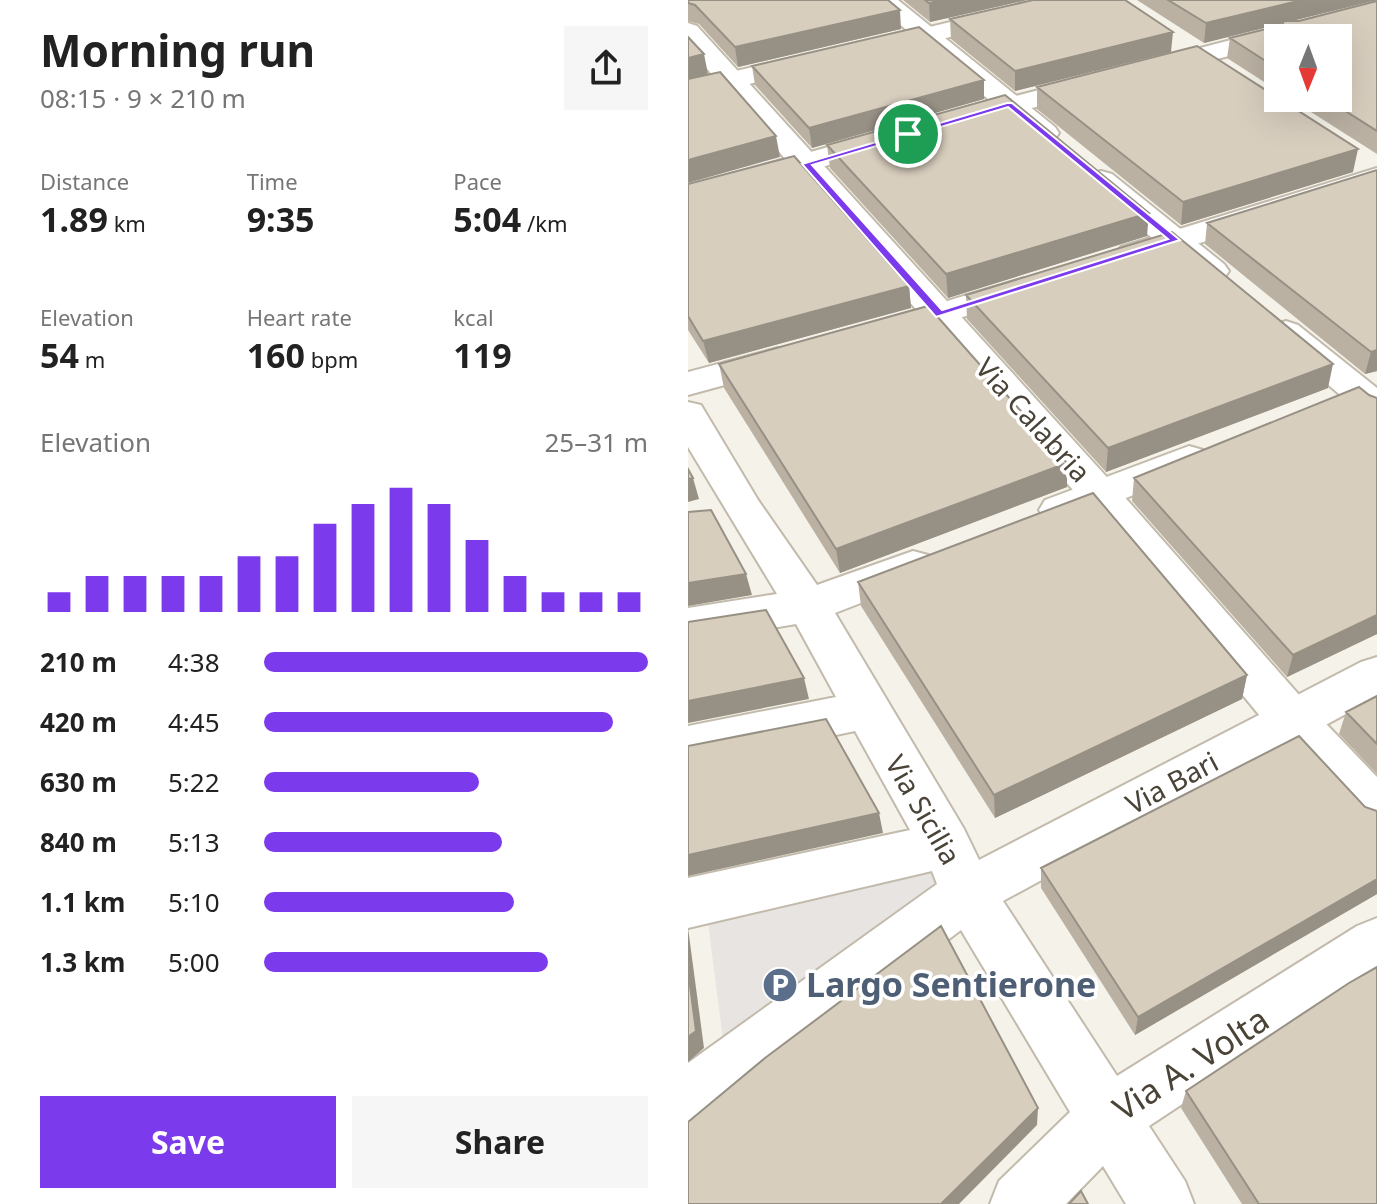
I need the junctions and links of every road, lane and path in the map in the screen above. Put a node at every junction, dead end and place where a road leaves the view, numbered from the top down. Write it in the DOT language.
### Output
graph roads {
  1 [pos="883,0"];
  2 [pos="1071,0"];
  3 [pos="1320,0"];
  4 [pos="1377,9"];
  5 [pos="1351,17"];
  6 [pos="688,31"];
  7 [pos="1377,31"];
  8 [pos="927,36"];
  9 [pos="1174,39"];
  10 [pos="1199,55"];
  11 [pos="1224,72"];
  12 [pos="731,80"];
  13 [pos="688,90"];
  14 [pos="1010,104"];
  15 [pos="937,126"];
  16 [pos="908,134"];
  17 [pos="1352,155"];
  18 [pos="806,164"];
  19 [pos="1377,174"];
  20 [pos="688,196"];
  21 [pos="1175,240"];
  22 [pos="1101,263"];
  23 [pos="1057,277"];
  24 [pos="1236,291"];
  25 [pos="1261,311"];
  26 [pos="940,314"];
  27 [pos="866,335"];
  28 [pos="806,351"];
  29 [pos="688,384"];
  30 [pos="1371,394"];
  31 [pos="1315,409"];
  32 [pos="688,414"];
  33 [pos="1229,443"];
  34 [pos="1100,495"];
  35 [pos="1027,523"];
  36 [pos="954,551"];
  37 [pos="808,606"];
  38 [pos="688,625"];
  39 [pos="1377,675"];
  40 [pos="865,710"];
  41 [pos="1291,719"];
  42 [pos="688,746"];
  43 [pos="1377,811"];
  44 [pos="957,869"];
  45 [pos="688,903"];
  46 [pos="1377,944"];
  47 [pos="688,1100"];
  48 [pos="1109,1116"];
  49 [pos="1022,1204"];
  50 [pos="1162,1204"];
  1 -- 8 [label="street"];
  2 -- 8 [label="street"];
  3 -- 5 [label="street"];
  4 -- 5 [label="street"];
  5 -- 7 [label="street"];
  5 -- 10 [label="street"];
  6 -- 12 [label="street, Via Calabria"];
  8 -- 12 [label="street"];
  8 -- 14 [label="street"];
  9 -- 10 [label="street"];
  10 -- 11 [label="street"];
  10 -- 14 [label="street"];
  12 -- 13 [label="street"];
  12 -- 18 [label="street, Via Calabria"];
  14 -- 15 [label="street"];
  14 -- 21 [label="street"];
  16 -- 18 [label="street"];
  17 -- 19 [label="street"];
  18 -- 20 [label="street"];
  18 -- 26 [label="street, Via Calabria"];
  19 -- 21 [label="street"];
  21 -- 22 [label="street"];
  21 -- 24 [label="street"];
  23 -- 26 [label="street"];
  25 -- 30 [label="street"];
  26 -- 27 [label="street"];
  26 -- 34 [label="street, Via Calabria"];
  28 -- 29 [label="street"];
  30 -- 31 [label="street"];
  32 -- 37 [label="street, Via Sicilia"];
  33 -- 34 [label="street"];
  34 -- 35 [label="street"];
  34 -- 41 [label="street, Via Calabria"];
  36 -- 37 [label="street"];
  37 -- 38 [label="street"];
  37 -- 40 [label="street, Via Sicilia"];
  39 -- 41 [label="street, Via Bari"];
  40 -- 42 [label="street"];
  40 -- 44 [label="street, Via Sicilia"];
  41 -- 43 [label="street, Via Calabria"];
  41 -- 44 [label="street, Via Bari"];
  44 -- 45 [label="street"];
  44 -- 47 [label="street"];
  44 -- 48 [label="street, Via Sicilia"];
  46 -- 48 [label="street, Via A. Volta"];
  48 -- 49 [label="street, Via A. Volta"];
  48 -- 50 [label="street, Via Sicilia"];
}
